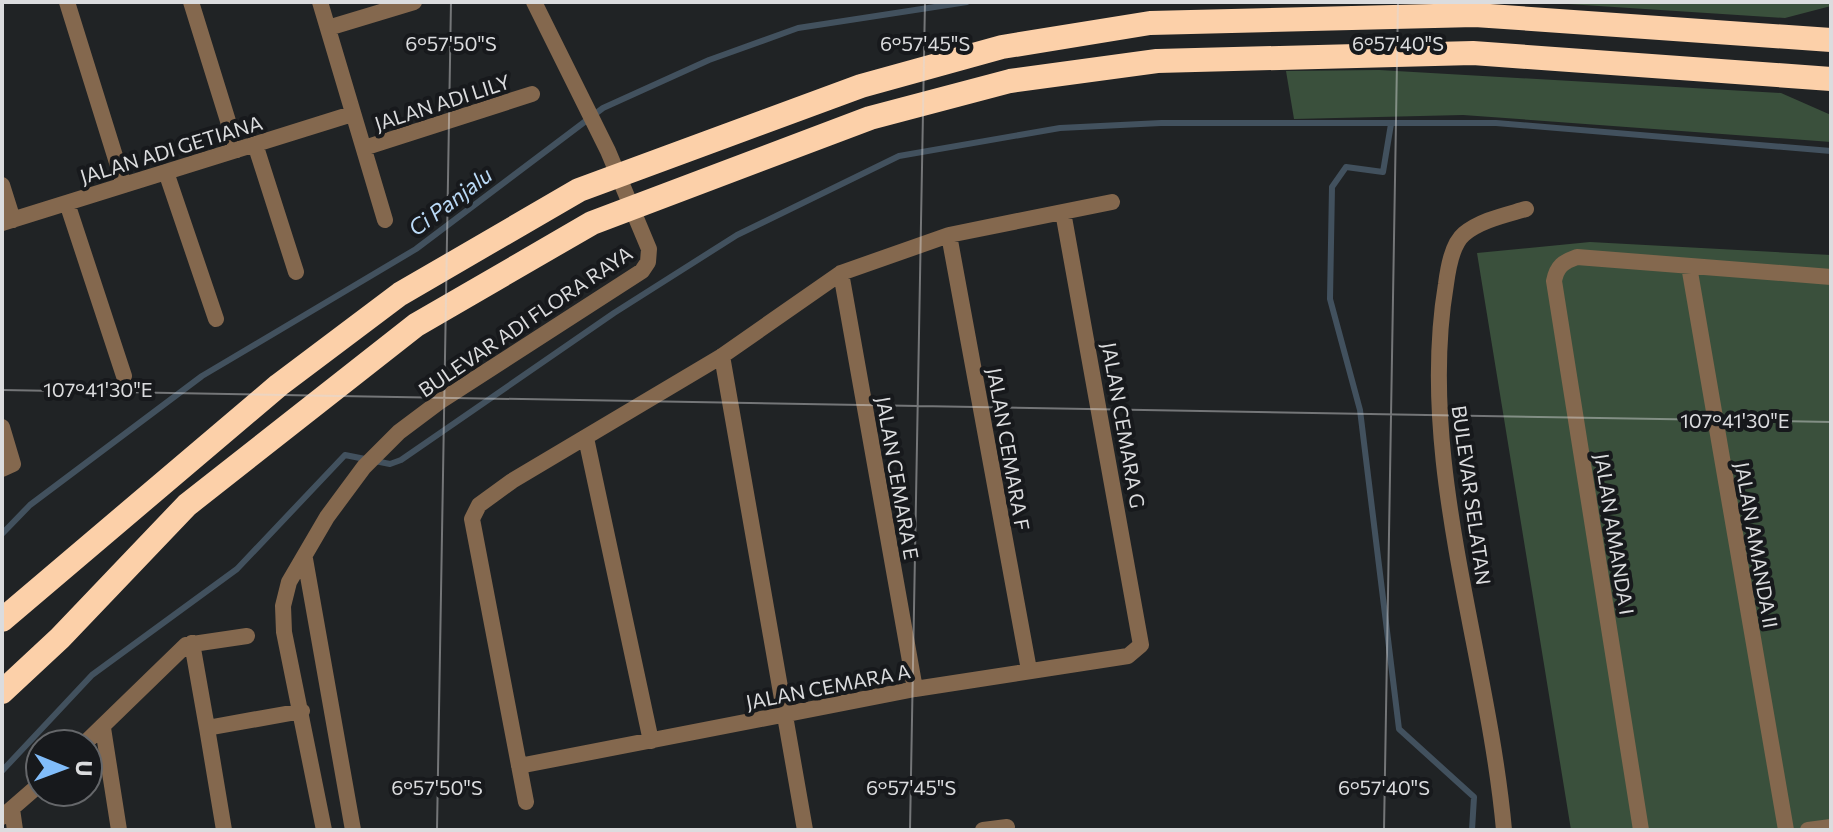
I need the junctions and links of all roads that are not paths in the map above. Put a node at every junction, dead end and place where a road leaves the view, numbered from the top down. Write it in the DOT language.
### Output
graph roads {
  1 [pos="67,2"];
  2 [pos="191,2"];
  3 [pos="320,2"];
  4 [pos="414,2"];
  5 [pos="534,2"];
  6 [pos="328,28"];
  7 [pos="1831,40"];
  8 [pos="1831,79"];
  9 [pos="532,94"];
  10 [pos="352,114"];
  11 [pos="255,144"];
  12 [pos="364,148"];
  13 [pos="237,150"];
  14 [pos="166,172"];
  15 [pos="2,185"];
  16 [pos="124,185"];
  17 [pos="1112,202"];
  18 [pos="67,203"];
  19 [pos="1526,209"];
  20 [pos="1063,212"];
  21 [pos="385,220"];
  22 [pos="7,222"];
  23 [pos="949,235"];
  24 [pos="1689,266"];
  25 [pos="296,272"];
  26 [pos="841,273"];
  27 [pos="1830,282"];
  28 [pos="216,319"];
  29 [pos="722,356"];
  30 [pos="124,376"];
  31 [pos="2,427"];
  32 [pos="586,438"];
  33 [pos="2,469"];
  34 [pos="305,559"];
  35 [pos="2,620"];
  36 [pos="247,636"];
  37 [pos="192,643"];
  38 [pos="1141,645"];
  39 [pos="1029,670"];
  40 [pos="915,689"];
  41 [pos="2,692"];
  42 [pos="302,711"];
  43 [pos="783,715"];
  44 [pos="103,728"];
  45 [pos="207,728"];
  46 [pos="104,734"];
  47 [pos="651,741"];
  48 [pos="519,766"];
  49 [pos="24,798"];
  50 [pos="526,802"];
  51 [pos="7,813"];
  52 [pos="1007,827"];
  53 [pos="1831,827"];
  54 [pos="15,830"];
  55 [pos="119,830"];
  56 [pos="224,830"];
  57 [pos="324,830"];
  58 [pos="353,830"];
  59 [pos="805,830"];
  60 [pos="983,830"];
  61 [pos="1504,830"];
  62 [pos="1641,830"];
  63 [pos="1786,830"];
  64 [pos="1808,830"];
  1 -- 16 [label="street"];
  2 -- 13 [label="street"];
  3 -- 6 [label="street"];
  4 -- 6 [label="street"];
  5 -- 34 [label="street, BULEVAR ADI FLORA RAYA"];
  6 -- 10 [label="street"];
  7 -- 35 [label="highway, bridge"];
  8 -- 41 [label="highway, bridge"];
  9 -- 12 [label="street, JALAN ADI LILY"];
  10 -- 11 [label="street, JALAN ADI GETIANA"];
  10 -- 12 [label="street"];
  11 -- 13 [label="street, JALAN ADI GETIANA"];
  11 -- 25 [label="street"];
  12 -- 21 [label="street"];
  13 -- 14 [label="street, JALAN ADI GETIANA"];
  14 -- 16 [label="street, JALAN ADI GETIANA"];
  14 -- 28 [label="street"];
  15 -- 22 [label="street"];
  16 -- 18 [label="street, JALAN ADI GETIANA"];
  17 -- 20 [label="street"];
  18 -- 22 [label="street, JALAN ADI GETIANA"];
  18 -- 30 [label="street"];
  19 -- 61 [label="street, BULEVAR SELATAN"];
  20 -- 23 [label="street"];
  20 -- 38 [label="street, JALAN CEMARA G"];
  23 -- 26 [label="street"];
  23 -- 39 [label="street, JALAN CEMARA F"];
  24 -- 27 [label="street"];
  24 -- 62 [label="street, JALAN AMANDA I"];
  24 -- 63 [label="street, JALAN AMANDA II"];
  26 -- 29 [label="street"];
  26 -- 40 [label="street, JALAN CEMARA E"];
  29 -- 32 [label="street"];
  29 -- 43 [label="street"];
  31 -- 33 [label="street"];
  32 -- 47 [label="street"];
  32 -- 48 [label="street"];
  34 -- 42 [label="street, BULEVAR ADI FLORA RAYA"];
  34 -- 58 [label="street"];
  36 -- 37 [label="street"];
  37 -- 44 [label="street"];
  37 -- 45 [label="street"];
  38 -- 39 [label="street, JALAN CEMARA A"];
  39 -- 40 [label="street, JALAN CEMARA A"];
  40 -- 43 [label="street, JALAN CEMARA A"];
  42 -- 45 [label="street"];
  42 -- 57 [label="street, BULEVAR ADI FLORA RAYA"];
  43 -- 47 [label="street, JALAN CEMARA A"];
  43 -- 59 [label="street"];
  45 -- 56 [label="street"];
  46 -- 55 [label="street"];
  47 -- 48 [label="street, JALAN CEMARA A"];
  48 -- 50 [label="street"];
  49 -- 51 [label="street"];
  51 -- 54 [label="street"];
  52 -- 60 [label="street"];
  53 -- 64 [label="street"];
}
